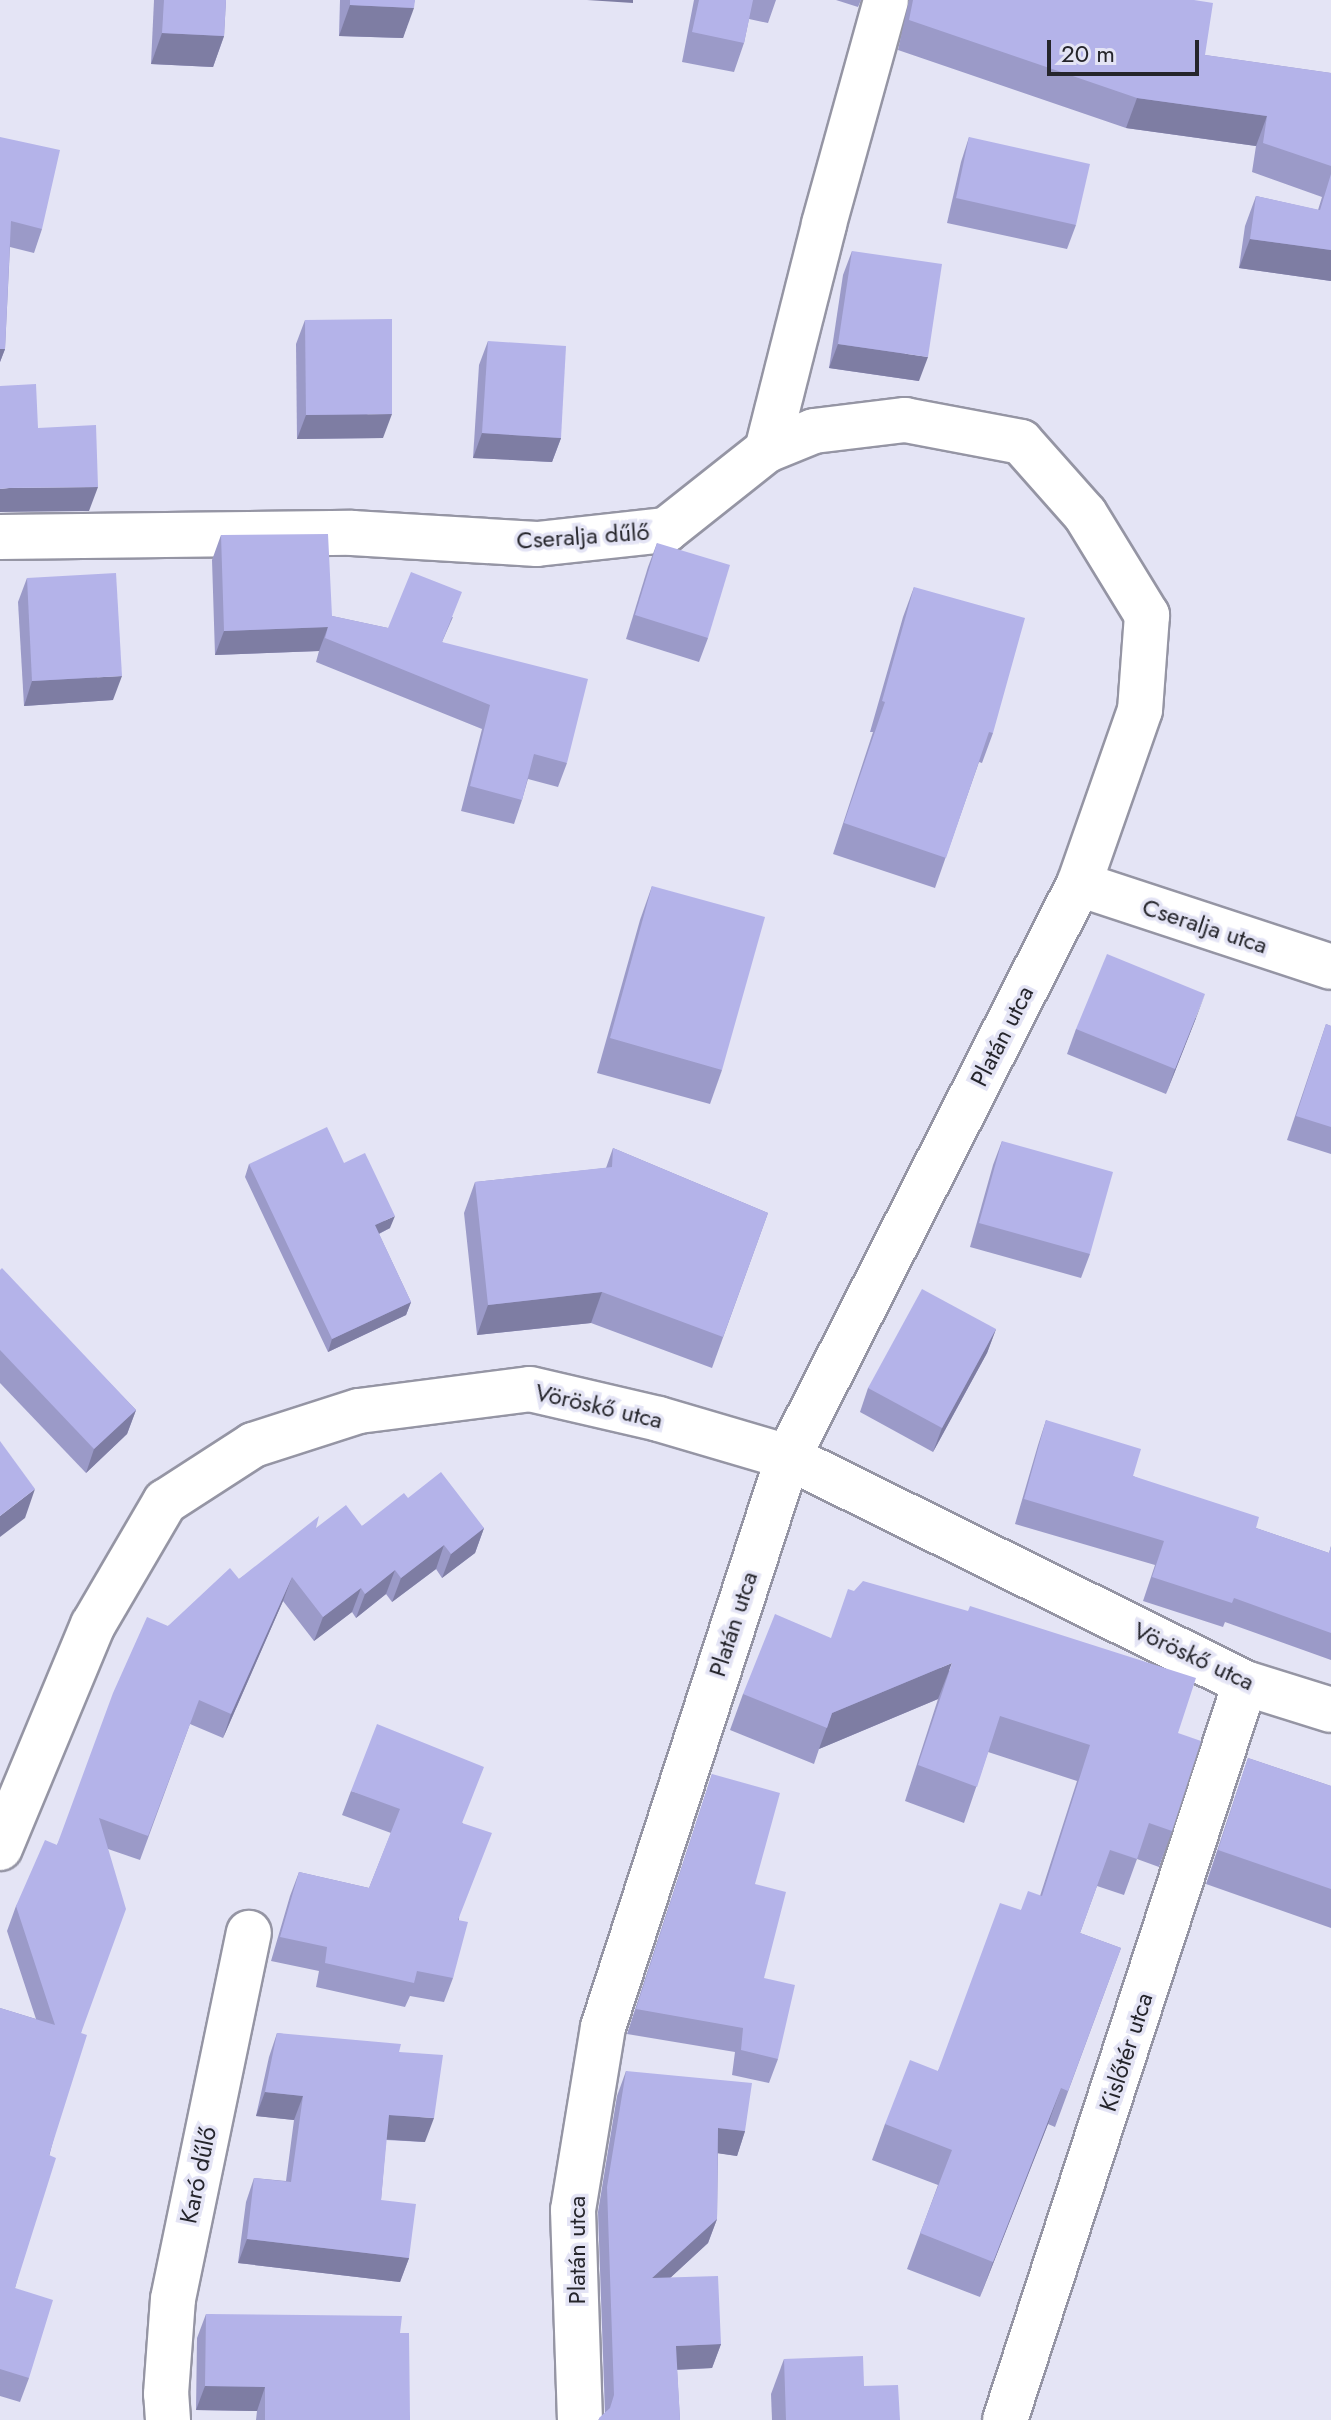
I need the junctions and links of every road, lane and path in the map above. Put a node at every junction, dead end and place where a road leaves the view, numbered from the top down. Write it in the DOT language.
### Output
graph roads {
  1 [pos="886,0"];
  2 [pos="767,450"];
  3 [pos="0,537"];
  4 [pos="1079,884"];
  5 [pos="1331,967"];
  6 [pos="788,1457"];
  7 [pos="1245,1683"];
  8 [pos="1331,1710"];
  9 [pos="0,1848"];
  10 [pos="249,1933"];
  11 [pos="168,2420"];
  12 [pos="580,2420"];
  13 [pos="1005,2420"];
  1 -- 2 [label="street"];
  2 -- 3 [label="street, Cseralja dűlő"];
  2 -- 4 [label="street, Cseralja dűlő"];
  4 -- 5 [label="street, Cseralja utca"];
  4 -- 6 [label="street, Platán utca"];
  6 -- 7 [label="street, Vöröskő utca"];
  6 -- 9 [label="street, Vöröskő utca"];
  6 -- 12 [label="street, Platán utca"];
  7 -- 8 [label="street, Vöröskő utca"];
  7 -- 13 [label="street, Kislőtér utca"];
  10 -- 11 [label="street, Karó dűlő"];
}
